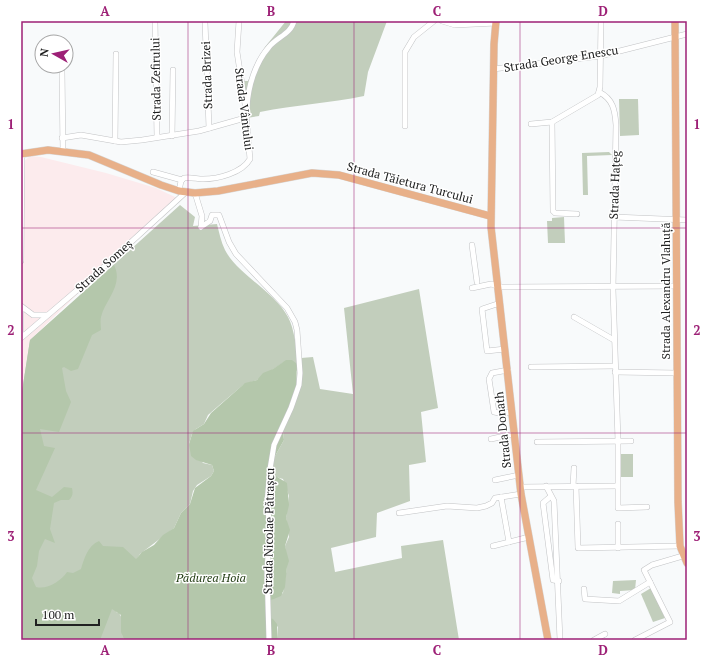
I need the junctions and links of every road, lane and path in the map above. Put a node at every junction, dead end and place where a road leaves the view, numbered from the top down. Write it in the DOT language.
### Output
graph roads {
  1 [pos="155,21"];
  2 [pos="239,21"];
  3 [pos="294,21"];
  4 [pos="434,21"];
  5 [pos="442,21"];
  6 [pos="601,21"];
  7 [pos="675,21"];
  8 [pos="205,22"];
  9 [pos="496,22"];
  10 [pos="687,34"];
  11 [pos="675,37"];
  12 [pos="116,54"];
  13 [pos="600,56"];
  14 [pos="173,70"];
  15 [pos="493,70"];
  16 [pos="62,74"];
  17 [pos="599,92"];
  18 [pos="245,116"];
  19 [pos="552,122"];
  20 [pos="531,124"];
  21 [pos="405,126"];
  22 [pos="210,128"];
  23 [pos="172,136"];
  24 [pos="157,137"];
  25 [pos="62,138"];
  26 [pos="115,141"];
  27 [pos="63,151"];
  28 [pos="22,154"];
  29 [pos="153,172"];
  30 [pos="182,180"];
  31 [pos="182,192"];
  32 [pos="195,193"];
  33 [pos="577,214"];
  34 [pos="490,216"];
  35 [pos="614,217"];
  36 [pos="677,220"];
  37 [pos="687,220"];
  38 [pos="472,246"];
  39 [pos="21,261"];
  40 [pos="477,282"];
  41 [pos="613,286"];
  42 [pos="677,286"];
  43 [pos="498,287"];
  44 [pos="472,288"];
  45 [pos="500,303"];
  46 [pos="21,306"];
  47 [pos="21,311"];
  48 [pos="48,315"];
  49 [pos="574,317"];
  50 [pos="21,334"];
  51 [pos="21,338"];
  52 [pos="614,340"];
  53 [pos="505,348"];
  54 [pos="615,366"];
  55 [pos="532,367"];
  56 [pos="508,370"];
  57 [pos="615,372"];
  58 [pos="677,373"];
  59 [pos="512,412"];
  60 [pos="514,434"];
  61 [pos="491,439"];
  62 [pos="618,441"];
  63 [pos="630,441"];
  64 [pos="537,442"];
  65 [pos="574,468"];
  66 [pos="519,475"];
  67 [pos="495,480"];
  68 [pos="546,486"];
  69 [pos="574,486"];
  70 [pos="617,486"];
  71 [pos="521,490"];
  72 [pos="501,497"];
  73 [pos="550,497"];
  74 [pos="647,507"];
  75 [pos="400,513"];
  76 [pos="618,524"];
  77 [pos="529,537"];
  78 [pos="509,542"];
  79 [pos="493,546"];
  80 [pos="680,546"];
  81 [pos="618,548"];
  82 [pos="686,558"];
  83 [pos="558,581"];
  84 [pos="650,582"];
  85 [pos="584,590"];
  86 [pos="605,634"];
  87 [pos="269,640"];
  88 [pos="548,640"];
  89 [pos="560,640"];
  90 [pos="594,640"];
  91 [pos="635,640"];
  1 -- 24 [label="street, Strada Zefirului"];
  2 -- 18 [label="street, Strada Vântului"];
  3 -- 18 [label="street"];
  4 -- 21 [label="street"];
  5 -- 9 [label="street"];
  6 -- 13 [label="street"];
  7 -- 11 [label="main road, Strada Alexandru Vlahuță"];
  8 -- 22 [label="street, Strada Brizei"];
  9 -- 15 [label="main road, Strada Donath"];
  10 -- 11 [label="street, Strada George Enescu"];
  11 -- 13 [label="street, Strada George Enescu"];
  11 -- 36 [label="main road, Strada Alexandru Vlahuță"];
  12 -- 26 [label="street"];
  13 -- 15 [label="street, Strada George Enescu"];
  13 -- 17 [label="street"];
  14 -- 23 [label="street"];
  15 -- 34 [label="main road, Strada Donath"];
  16 -- 25 [label="street"];
  17 -- 19 [label="street"];
  17 -- 35 [label="street, Strada Hațeg"];
  18 -- 22 [label="street"];
  18 -- 30 [label="street, Strada Vântului"];
  19 -- 20 [label="street"];
  19 -- 33 [label="street"];
  22 -- 23 [label="street"];
  23 -- 24 [label="street"];
  24 -- 26 [label="street"];
  25 -- 26 [label="street"];
  25 -- 27 [label="street"];
  27 -- 28 [label="main road, Strada Tăietura Turcului"];
  27 -- 31 [label="main road, Strada Tăietura Turcului"];
  28 -- 39 [label="street"];
  29 -- 30 [label="street"];
  30 -- 31 [label="street"];
  31 -- 32 [label="main road, Strada Tăietura Turcului"];
  31 -- 48 [label="street, Strada Someș"];
  32 -- 34 [label="main road, Strada Tăietura Turcului"];
  32 -- 87 [label="street, Strada Nicolae Pătrașcu"];
  34 -- 43 [label="main road, Strada Donath"];
  35 -- 36 [label="street"];
  35 -- 41 [label="street, Strada Hațeg"];
  36 -- 37 [label="street"];
  36 -- 42 [label="main road, Strada Alexandru Vlahuță"];
  38 -- 40 [label="street"];
  41 -- 42 [label="street"];
  41 -- 43 [label="street"];
  41 -- 52 [label="street, Strada Hațeg"];
  42 -- 58 [label="main road, Strada Alexandru Vlahuță"];
  43 -- 44 [label="street"];
  43 -- 45 [label="main road, Strada Donath"];
  45 -- 53 [label="main road, Strada Donath"];
  45 -- 53 [label="street"];
  46 -- 48 [label="street"];
  47 -- 50 [label="street"];
  48 -- 51 [label="street, Strada Someș"];
  49 -- 52 [label="street"];
  52 -- 54 [label="street, Strada Hațeg"];
  53 -- 56 [label="main road, Strada Donath"];
  54 -- 55 [label="street"];
  54 -- 57 [label="street, Strada Hațeg"];
  56 -- 59 [label="main road, Strada Donath"];
  56 -- 59 [label="street"];
  57 -- 58 [label="street"];
  57 -- 62 [label="street, Strada Hațeg"];
  58 -- 80 [label="main road, Strada Alexandru Vlahuță"];
  59 -- 60 [label="main road, Strada Donath"];
  60 -- 61 [label="street"];
  60 -- 66 [label="main road, Strada Donath"];
  62 -- 63 [label="street"];
  62 -- 64 [label="street"];
  62 -- 70 [label="street, Strada Hațeg"];
  65 -- 69 [label="street"];
  66 -- 67 [label="street"];
  66 -- 71 [label="main road, Strada Donath"];
  68 -- 69 [label="street"];
  68 -- 71 [label="street"];
  68 -- 73 [label="street"];
  69 -- 70 [label="street"];
  69 -- 81 [label="street"];
  70 -- 74 [label="street, Strada Hațeg"];
  71 -- 72 [label="street"];
  71 -- 77 [label="main road, Strada Donath"];
  72 -- 75 [label="street"];
  72 -- 78 [label="street"];
  73 -- 83 [label="street"];
  73 -- 83 [label="street"];
  76 -- 81 [label="street"];
  77 -- 78 [label="street"];
  77 -- 88 [label="main road, Strada Donath"];
  78 -- 79 [label="street"];
  80 -- 81 [label="street"];
  80 -- 82 [label="main road, Strada Alexandru Vlahuță"];
  82 -- 84 [label="street"];
  83 -- 89 [label="street"];
  84 -- 85 [label="street"];
  84 -- 91 [label="street"];
  86 -- 90 [label="street"];
}
